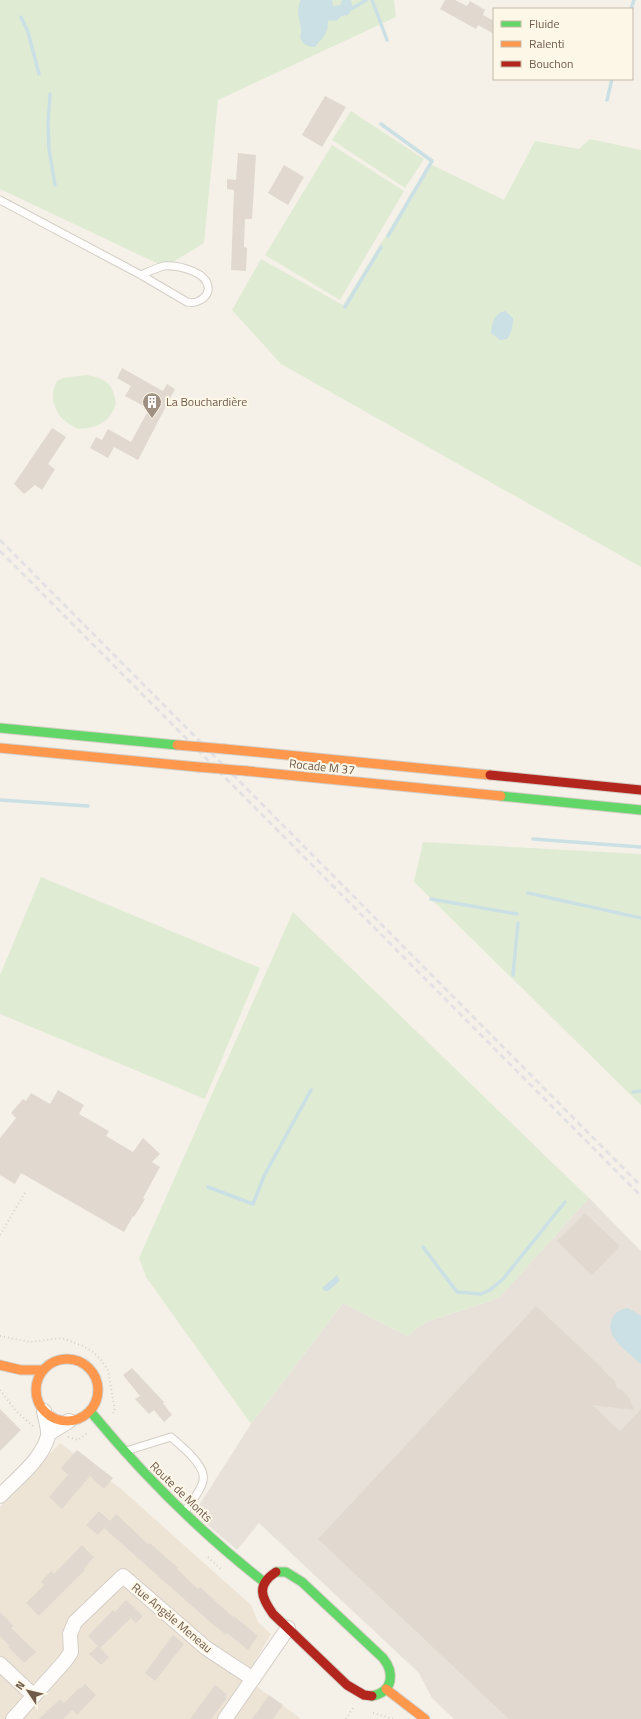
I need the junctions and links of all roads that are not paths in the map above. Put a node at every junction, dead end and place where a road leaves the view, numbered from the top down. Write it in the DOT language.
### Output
graph roads {
  1 [pos="0,200"];
  2 [pos="141,275"];
  3 [pos="0,728"];
  4 [pos="0,748"];
  5 [pos="641,790"];
  6 [pos="641,810"];
  7 [pos="0,1365"];
  8 [pos="42,1370"];
  9 [pos="28,1389"];
  10 [pos="36,1396"];
  11 [pos="44,1411"];
  12 [pos="90,1411"];
  13 [pos="69,1421"];
  14 [pos="48,1434"];
  15 [pos="125,1451"];
  16 [pos="0,1496"];
  17 [pos="184,1512"];
  18 [pos="264,1582"];
  19 [pos="288,1628"];
  20 [pos="0,1664"];
  21 [pos="252,1679"];
  22 [pos="386,1689"];
  23 [pos="34,1696"];
  24 [pos="13,1719"];
  25 [pos="225,1719"];
  26 [pos="425,1719"];
  1 -- 2 [label="lane"];
  2 -- 2 [label="lane"];
  3 -- 5 [label="main road, Rocade M 37, bridge"];
  4 -- 6 [label="main road, Rocade M 37, bridge"];
  7 -- 8 [label="main road"];
  8 -- 10 [label="main road"];
  8 -- 12 [label="main road"];
  9 -- 10 [label="main road"];
  10 -- 11 [label="main road"];
  11 -- 13 [label="main road"];
  11 -- 14 [label="street"];
  12 -- 13 [label="main road"];
  12 -- 15 [label="main road, Route de Monts"];
  13 -- 14 [label="street"];
  14 -- 16 [label="street"];
  15 -- 17 [label="main road, Route de Monts"];
  15 -- 17 [label="lane"];
  17 -- 18 [label="main road, Route de Monts"];
  18 -- 19 [label="main road"];
  18 -- 22 [label="main road"];
  19 -- 21 [label="street"];
  19 -- 22 [label="main road"];
  20 -- 23 [label="street"];
  21 -- 23 [label="street, Rue Angèle Meneau"];
  21 -- 25 [label="street"];
  22 -- 26 [label="main road"];
  23 -- 24 [label="street"];
}
